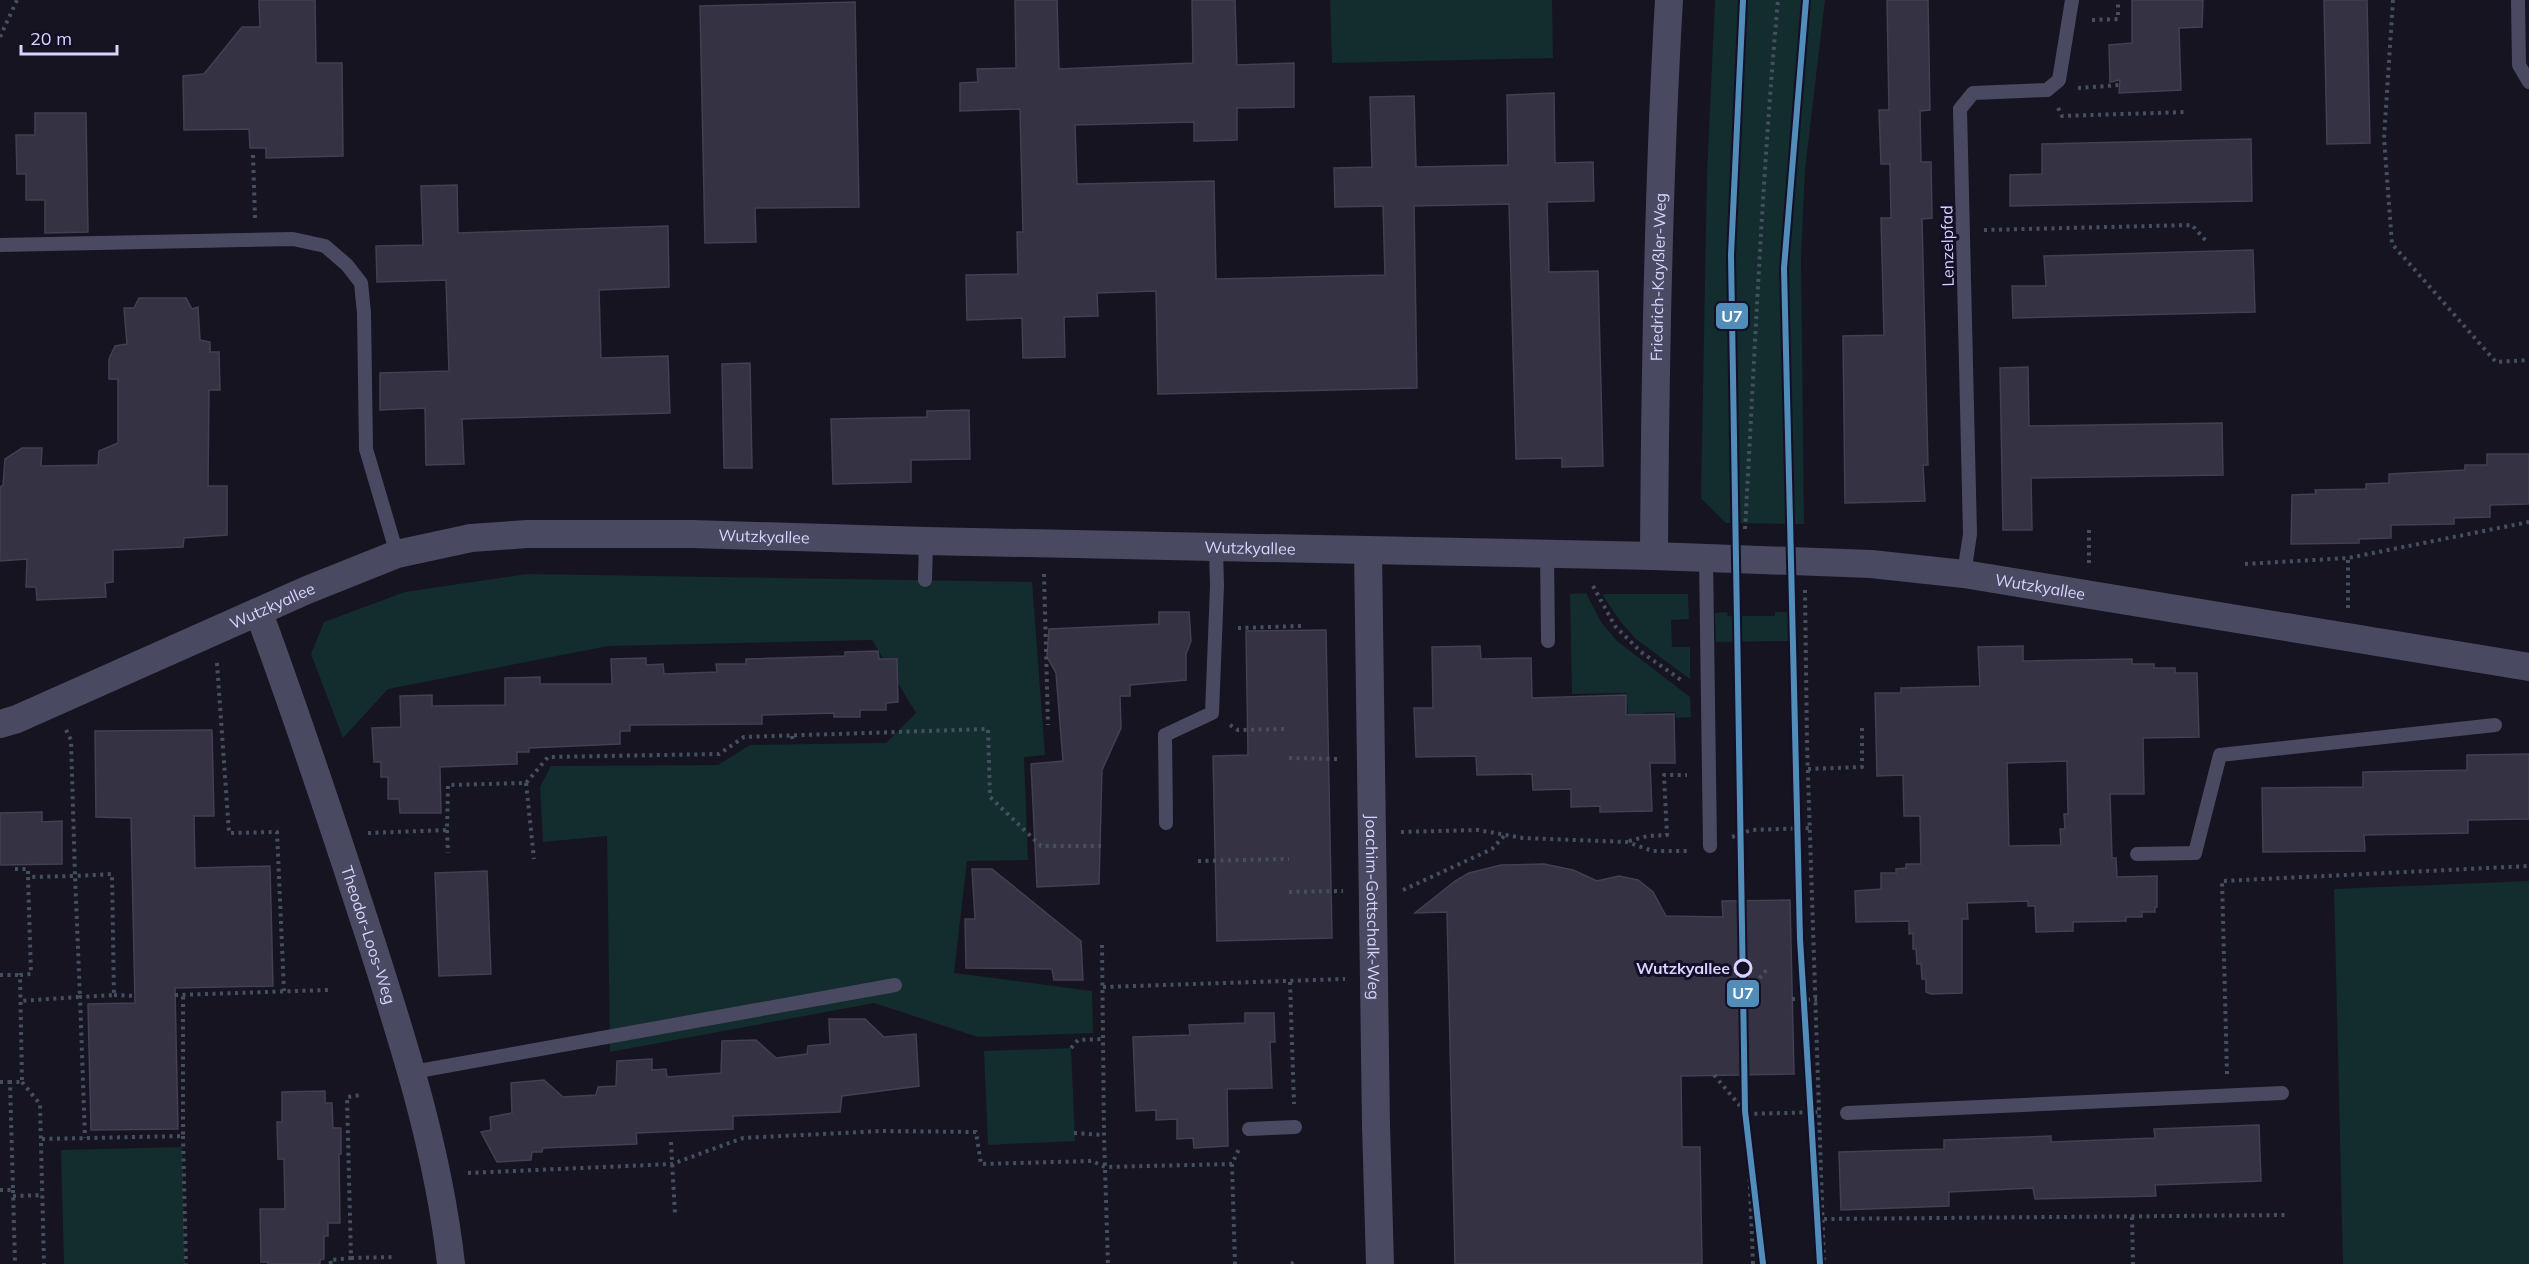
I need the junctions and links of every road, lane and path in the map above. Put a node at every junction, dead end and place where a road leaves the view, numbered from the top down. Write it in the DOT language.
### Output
graph roads {
  1 [pos="16,0"];
  2 [pos="1669,0"];
  3 [pos="1778,0"];
  4 [pos="2072,0"];
  5 [pos="2393,0"];
  6 [pos="2518,0"];
  7 [pos="2118,4"];
  8 [pos="2069,20"];
  9 [pos="0,37"];
  10 [pos="2529,82"];
  11 [pos="2120,86"];
  12 [pos="2048,90"];
  13 [pos="2186,112"];
  14 [pos="253,155"];
  15 [pos="1963,232"];
  16 [pos="255,240"];
  17 [pos="2207,242"];
  18 [pos="0,245"];
  19 [pos="2529,360"];
  20 [pos="2529,522"];
  21 [pos="1745,529"];
  22 [pos="2089,530"];
  23 [pos="926,541"];
  24 [pos="1216,548"];
  25 [pos="1368,550"];
  26 [pos="1547,553"];
  27 [pos="397,554"];
  28 [pos="1654,555"];
  29 [pos="1706,557"];
  30 [pos="2348,558"];
  31 [pos="1804,561"];
  32 [pos="2245,564"];
  33 [pos="2089,568"];
  34 [pos="1044,574"];
  35 [pos="1964,574"];
  36 [pos="925,580"];
  37 [pos="1593,586"];
  38 [pos="2348,609"];
  39 [pos="259,613"];
  40 [pos="1301,626"];
  41 [pos="1215,628"];
  42 [pos="1548,641"];
  43 [pos="217,663"];
  44 [pos="2529,667"];
  45 [pos="1707,692"];
  46 [pos="53,704"];
  47 [pos="1212,713"];
  48 [pos="0,724"];
  49 [pos="1048,725"];
  50 [pos="2495,725"];
  51 [pos="1862,727"];
  52 [pos="1288,729"];
  53 [pos="792,736"];
  54 [pos="793,743"];
  55 [pos="1288,758"];
  56 [pos="1341,759"];
  57 [pos="1808,769"];
  58 [pos="1708,774"];
  59 [pos="526,783"];
  60 [pos="1166,823"];
  61 [pos="1810,828"];
  62 [pos="447,830"];
  63 [pos="1397,832"];
  64 [pos="365,833"];
  65 [pos="1505,836"];
  66 [pos="1627,842"];
  67 [pos="1101,846"];
  68 [pos="1710,846"];
  69 [pos="1685,850"];
  70 [pos="448,853"];
  71 [pos="2137,854"];
  72 [pos="534,859"];
  73 [pos="1289,859"];
  74 [pos="1198,861"];
  75 [pos="2529,866"];
  76 [pos="15,869"];
  77 [pos="75,876"];
  78 [pos="28,877"];
  79 [pos="1344,891"];
  80 [pos="1289,892"];
  81 [pos="1398,892"];
  82 [pos="1102,945"];
  83 [pos="1769,967"];
  84 [pos="0,975"];
  85 [pos="20,975"];
  86 [pos="1345,979"];
  87 [pos="1290,982"];
  88 [pos="895,985"];
  89 [pos="1102,987"];
  90 [pos="328,990"];
  91 [pos="284,991"];
  92 [pos="114,995"];
  93 [pos="175,995"];
  94 [pos="183,995"];
  95 [pos="80,996"];
  96 [pos="135,996"];
  97 [pos="1792,999"];
  98 [pos="1817,1000"];
  99 [pos="20,1001"];
  100 [pos="1740,1001"];
  101 [pos="1102,1039"];
  102 [pos="1071,1048"];
  103 [pos="413,1072"];
  104 [pos="1714,1075"];
  105 [pos="0,1082"];
  106 [pos="10,1082"];
  107 [pos="22,1082"];
  108 [pos="2282,1093"];
  109 [pos="361,1095"];
  110 [pos="2227,1095"];
  111 [pos="1821,1112"];
  112 [pos="1847,1113"];
  113 [pos="1748,1114"];
  114 [pos="1295,1127"];
  115 [pos="1249,1129"];
  116 [pos="1074,1133"];
  117 [pos="1104,1135"];
  118 [pos="183,1136"];
  119 [pos="85,1138"];
  120 [pos="42,1139"];
  121 [pos="671,1142"];
  122 [pos="672,1164"];
  123 [pos="1232,1164"];
  124 [pos="1105,1167"];
  125 [pos="467,1173"];
  126 [pos="0,1190"];
  127 [pos="13,1190"];
  128 [pos="43,1195"];
  129 [pos="13,1196"];
  130 [pos="675,1214"];
  131 [pos="2285,1215"];
  132 [pos="2132,1216"];
  133 [pos="1824,1219"];
  134 [pos="394,1257"];
  135 [pos="351,1258"];
  136 [pos="1297,1261"];
  137 [pos="15,1264"];
  138 [pos="44,1264"];
  139 [pos="186,1264"];
  140 [pos="330,1264"];
  141 [pos="451,1264"];
  142 [pos="1108,1264"];
  143 [pos="1235,1264"];
  144 [pos="1290,1264"];
  145 [pos="1380,1264"];
  146 [pos="1753,1264"];
  147 [pos="1824,1264"];
  148 [pos="2133,1264"];
  1 -- 9 [label="path"];
  2 -- 28 [label="street, Friedrich-Kayßler-Weg"];
  3 -- 21 [label="path"];
  4 -- 8 [label="lane"];
  5 -- 19 [label="path"];
  6 -- 10 [label="lane"];
  7 -- 8 [label="path"];
  8 -- 12 [label="lane"];
  11 -- 12 [label="path"];
  12 -- 13 [label="path"];
  12 -- 15 [label="lane, Lenzelpfad"];
  14 -- 16 [label="path"];
  15 -- 17 [label="path"];
  15 -- 35 [label="lane, Lenzelpfad"];
  16 -- 18 [label="lane"];
  16 -- 27 [label="lane"];
  20 -- 30 [label="path"];
  22 -- 33 [label="path"];
  23 -- 24 [label="street, Wutzkyallee"];
  23 -- 27 [label="street, Wutzkyallee"];
  23 -- 36 [label="lane"];
  24 -- 25 [label="street, Wutzkyallee"];
  24 -- 41 [label="lane"];
  25 -- 26 [label="street, Wutzkyallee"];
  25 -- 145 [label="street, Joachim-Gottschalk-Weg"];
  26 -- 28 [label="street, Wutzkyallee"];
  26 -- 42 [label="lane"];
  27 -- 39 [label="street, Wutzkyallee"];
  28 -- 29 [label="street, Wutzkyallee"];
  29 -- 31 [label="street, Wutzkyallee"];
  29 -- 45 [label="lane"];
  30 -- 32 [label="path"];
  30 -- 38 [label="path"];
  31 -- 35 [label="street, Wutzkyallee"];
  31 -- 57 [label="path"];
  34 -- 49 [label="path"];
  35 -- 44 [label="street, Wutzkyallee"];
  37 -- 45 [label="path"];
  39 -- 46 [label="street, Wutzkyallee"];
  39 -- 103 [label="street, Theodor-Loos-Weg"];
  40 -- 41 [label="path"];
  41 -- 47 [label="lane"];
  43 -- 91 [label="path"];
  45 -- 58 [label="lane"];
  46 -- 48 [label="street, Wutzkyallee"];
  46 -- 77 [label="path"];
  47 -- 52 [label="path"];
  47 -- 60 [label="lane"];
  50 -- 71 [label="lane"];
  51 -- 57 [label="path"];
  53 -- 54 [label="path"];
  53 -- 59 [label="path"];
  53 -- 67 [label="path"];
  55 -- 56 [label="path"];
  57 -- 61 [label="path"];
  58 -- 66 [label="path"];
  58 -- 68 [label="lane"];
  59 -- 62 [label="path"];
  59 -- 72 [label="path"];
  61 -- 68 [label="path"];
  61 -- 98 [label="path"];
  62 -- 64 [label="path"];
  62 -- 70 [label="path"];
  63 -- 65 [label="path"];
  65 -- 66 [label="path"];
  65 -- 81 [label="path"];
  66 -- 69 [label="path"];
  73 -- 74 [label="path"];
  75 -- 110 [label="path"];
  76 -- 78 [label="path"];
  77 -- 78 [label="path"];
  77 -- 92 [label="path"];
  77 -- 95 [label="path"];
  78 -- 85 [label="path"];
  79 -- 80 [label="path"];
  82 -- 89 [label="path"];
  83 -- 100 [label="path"];
  84 -- 85 [label="path"];
  85 -- 99 [label="path"];
  86 -- 87 [label="path"];
  87 -- 89 [label="path"];
  87 -- 114 [label="path"];
  88 -- 103 [label="lane"];
  89 -- 101 [label="path"];
  90 -- 91 [label="path"];
  91 -- 94 [label="path"];
  92 -- 95 [label="path"];
  92 -- 96 [label="path"];
  93 -- 94 [label="path"];
  94 -- 118 [label="path"];
  95 -- 99 [label="path"];
  95 -- 119 [label="path"];
  97 -- 98 [label="path"];
  98 -- 111 [label="path"];
  99 -- 107 [label="path"];
  101 -- 102 [label="path"];
  101 -- 117 [label="path"];
  103 -- 141 [label="street, Theodor-Loos-Weg"];
  104 -- 113 [label="path"];
  105 -- 106 [label="path"];
  106 -- 107 [label="path"];
  106 -- 127 [label="path"];
  107 -- 120 [label="path"];
  108 -- 110 [label="lane"];
  109 -- 135 [label="path"];
  110 -- 112 [label="lane"];
  111 -- 113 [label="path"];
  111 -- 133 [label="path"];
  113 -- 146 [label="path"];
  114 -- 115 [label="lane"];
  115 -- 123 [label="path"];
  116 -- 117 [label="path"];
  117 -- 124 [label="path"];
  118 -- 119 [label="path"];
  118 -- 139 [label="path"];
  119 -- 120 [label="path"];
  120 -- 128 [label="path"];
  121 -- 122 [label="path"];
  122 -- 124 [label="path"];
  122 -- 125 [label="path"];
  122 -- 130 [label="path"];
  123 -- 124 [label="path"];
  123 -- 143 [label="path"];
  124 -- 142 [label="path"];
  126 -- 127 [label="path"];
  127 -- 129 [label="path"];
  128 -- 129 [label="path"];
  128 -- 138 [label="path"];
  129 -- 137 [label="path"];
  131 -- 132 [label="path"];
  132 -- 133 [label="path"];
  132 -- 148 [label="path"];
  133 -- 147 [label="path"];
  134 -- 135 [label="path"];
  135 -- 140 [label="path"];
  136 -- 144 [label="path"];
}
